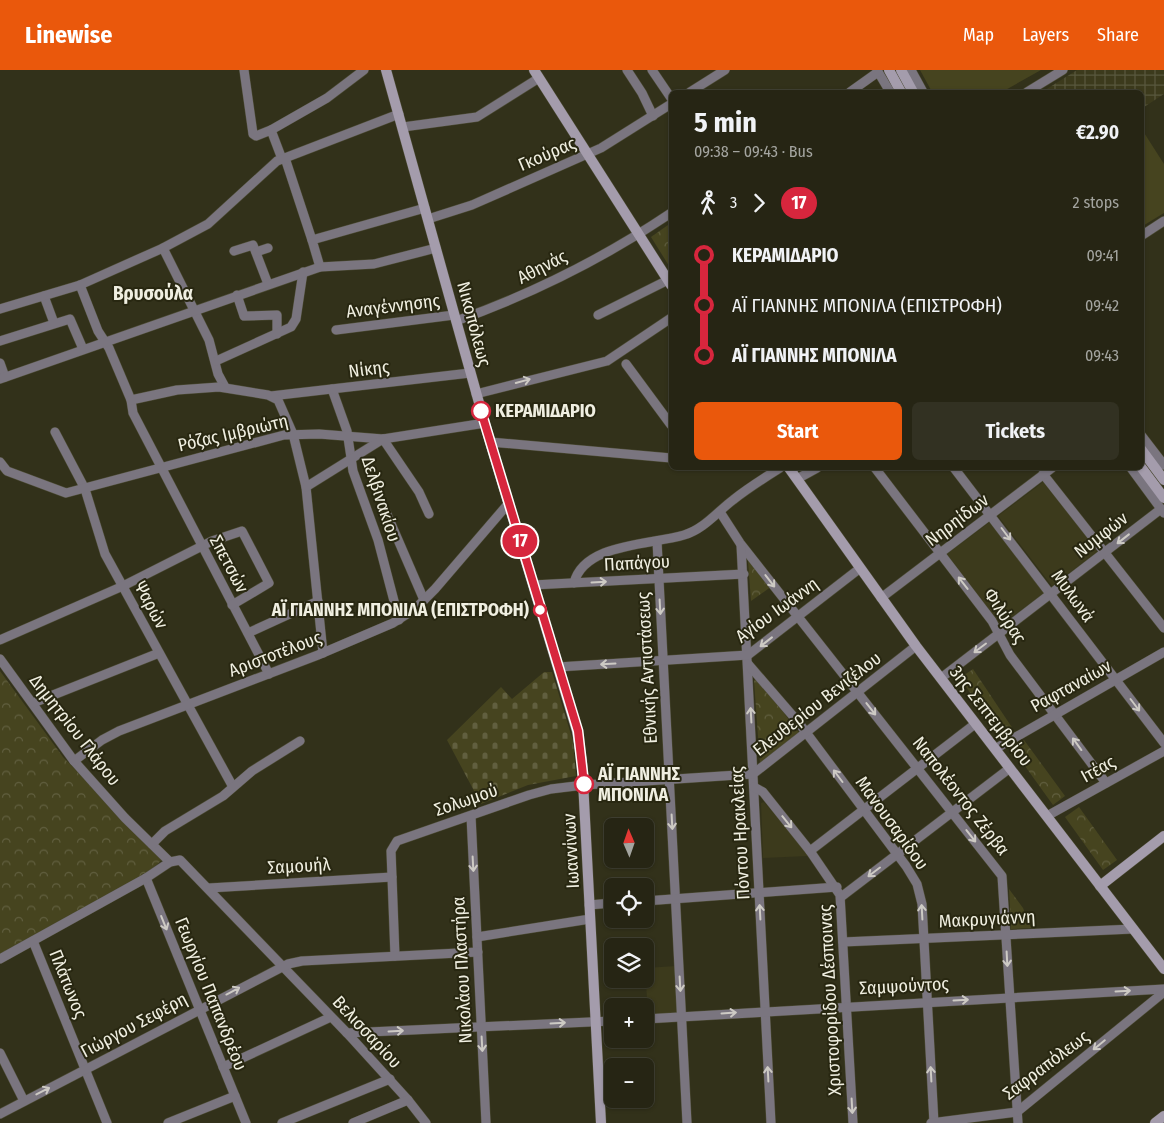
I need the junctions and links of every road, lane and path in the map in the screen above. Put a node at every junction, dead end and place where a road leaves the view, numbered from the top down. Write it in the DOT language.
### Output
graph roads {
  1 [pos="244,70"];
  2 [pos="364,70"];
  3 [pos="386,70"];
  4 [pos="627,70"];
  5 [pos="652,70"];
  6 [pos="725,70"];
  7 [pos="901,70"];
  8 [pos="911,70"];
  9 [pos="1063,70"];
  10 [pos="881,71"];
  11 [pos="536,74"];
  12 [pos="693,90"];
  13 [pos="853,90"];
  14 [pos="889,90"];
  15 [pos="899,90"];
  16 [pos="912,90"];
  17 [pos="922,90"];
  18 [pos="1030,90"];
  19 [pos="669,95"];
  20 [pos="669,105"];
  21 [pos="399,114"];
  22 [pos="654,116"];
  23 [pos="403,127"];
  24 [pos="271,130"];
  25 [pos="588,154"];
  26 [pos="283,158"];
  27 [pos="425,208"];
  28 [pos="669,214"];
  29 [pos="428,219"];
  30 [pos="1164,221"];
  31 [pos="639,234"];
  32 [pos="1144,234"];
  33 [pos="312,240"];
  34 [pos="162,248"];
  35 [pos="268,248"];
  36 [pos="436,248"];
  37 [pos="234,252"];
  38 [pos="256,252"];
  39 [pos="320,267"];
  40 [pos="303,272"];
  41 [pos="669,280"];
  42 [pos="669,282"];
  43 [pos="80,284"];
  44 [pos="268,284"];
  45 [pos="237,295"];
  46 [pos="44,296"];
  47 [pos="0,309"];
  48 [pos="194,310"];
  49 [pos="598,315"];
  50 [pos="455,318"];
  51 [pos="669,319"];
  52 [pos="54,323"];
  53 [pos="336,330"];
  54 [pos="277,334"];
  55 [pos="0,341"];
  56 [pos="104,342"];
  57 [pos="83,349"];
  58 [pos="216,361"];
  59 [pos="0,363"];
  60 [pos="626,364"];
  61 [pos="470,373"];
  62 [pos="2,378"];
  63 [pos="225,387"];
  64 [pos="332,389"];
  65 [pos="476,394"];
  66 [pos="271,396"];
  67 [pos="131,400"];
  68 [pos="669,422"];
  69 [pos="484,423"];
  70 [pos="55,432"];
  71 [pos="293,434"];
  72 [pos="348,437"];
  73 [pos="383,439"];
  74 [pos="1144,439"];
  75 [pos="490,442"];
  76 [pos="1144,453"];
  77 [pos="669,458"];
  78 [pos="350,460"];
  79 [pos="0,462"];
  80 [pos="1164,465"];
  81 [pos="160,469"];
  82 [pos="777,470"];
  83 [pos="790,470"];
  84 [pos="813,470"];
  85 [pos="876,470"];
  86 [pos="956,470"];
  87 [pos="1049,470"];
  88 [pos="1132,470"];
  89 [pos="1143,470"];
  90 [pos="1043,474"];
  91 [pos="797,479"];
  92 [pos="1164,480"];
  93 [pos="306,487"];
  94 [pos="85,489"];
  95 [pos="1164,498"];
  96 [pos="508,504"];
  97 [pos="1163,511"];
  98 [pos="386,512"];
  99 [pos="720,512"];
  100 [pos="429,514"];
  101 [pos="991,514"];
  102 [pos="657,541"];
  103 [pos="740,542"];
  104 [pos="202,546"];
  105 [pos="940,553"];
  106 [pos="1104,553"];
  107 [pos="859,569"];
  108 [pos="744,574"];
  109 [pos="659,578"];
  110 [pos="574,583"];
  111 [pos="533,585"];
  112 [pos="122,586"];
  113 [pos="1051,594"];
  114 [pos="881,598"];
  115 [pos="424,600"];
  116 [pos="318,601"];
  117 [pos="232,604"];
  118 [pos="798,616"];
  119 [pos="399,620"];
  120 [pos="1164,628"];
  121 [pos="248,634"];
  122 [pos="998,634"];
  123 [pos="0,640"];
  124 [pos="916,646"];
  125 [pos="1164,652"];
  126 [pos="159,653"];
  127 [pos="323,653"];
  128 [pos="0,659"];
  129 [pos="748,660"];
  130 [pos="663,661"];
  131 [pos="558,667"];
  132 [pos="269,674"];
  133 [pos="940,678"];
  134 [pos="1116,680"];
  135 [pos="858,692"];
  136 [pos="32,703"];
  137 [pos="187,704"];
  138 [pos="1054,713"];
  139 [pos="975,724"];
  140 [pos="806,733"];
  141 [pos="300,741"];
  142 [pos="1164,743"];
  143 [pos="995,749"];
  144 [pos="1164,751"];
  145 [pos="74,761"];
  146 [pos="918,768"];
  147 [pos="1010,768"];
  148 [pos="753,774"];
  149 [pos="669,779"];
  150 [pos="1106,783"];
  151 [pos="584,784"];
  152 [pos="234,787"];
  153 [pos="754,787"];
  154 [pos="864,811"];
  155 [pos="952,812"];
  156 [pos="471,816"];
  157 [pos="1047,816"];
  158 [pos="1164,836"];
  159 [pos="152,844"];
  160 [pos="810,851"];
  161 [pos="898,855"];
  162 [pos="170,862"];
  163 [pos="392,877"];
  164 [pos="146,878"];
  165 [pos="1100,886"];
  166 [pos="837,887"];
  167 [pos="209,888"];
  168 [pos="759,893"];
  169 [pos="841,897"];
  170 [pos="676,899"];
  171 [pos="654,900"];
  172 [pos="604,904"];
  173 [pos="590,905"];
  174 [pos="590,919"];
  175 [pos="1134,929"];
  176 [pos="1006,934"];
  177 [pos="477,937"];
  178 [pos="924,938"];
  179 [pos="33,941"];
  180 [pos="843,942"];
  181 [pos="478,952"];
  182 [pos="395,956"];
  183 [pos="0,959"];
  184 [pos="282,966"];
  185 [pos="1164,969"];
  186 [pos="1164,990"];
  187 [pos="1009,997"];
  188 [pos="927,1001"];
  189 [pos="846,1006"];
  190 [pos="199,1009"];
  191 [pos="765,1011"];
  192 [pos="682,1016"];
  193 [pos="331,1017"];
  194 [pos="654,1018"];
  195 [pos="604,1021"];
  196 [pos="596,1022"];
  197 [pos="482,1027"];
  198 [pos="347,1033"];
  199 [pos="0,1054"];
  200 [pos="223,1067"];
  201 [pos="86,1069"];
  202 [pos="390,1079"];
  203 [pos="235,1096"];
  204 [pos="408,1100"];
  205 [pos="24,1101"];
  206 [pos="1017,1112"];
  207 [pos="0,1114"];
  208 [pos="1164,1116"];
  209 [pos="107,1123"];
  210 [pos="168,1123"];
  211 [pos="246,1123"];
  212 [pos="282,1123"];
  213 [pos="353,1123"];
  214 [pos="426,1123"];
  215 [pos="486,1123"];
  216 [pos="601,1123"];
  217 [pos="688,1123"];
  218 [pos="770,1123"];
  219 [pos="853,1123"];
  220 [pos="933,1123"];
  221 [pos="1018,1123"];
  222 [pos="1156,1123"];
  1 -- 24 [label="street"];
  2 -- 24 [label="street"];
  3 -- 21 [label="main road, Νικοπόλεως"];
  4 -- 22 [label="street"];
  5 -- 19 [label="street"];
  6 -- 12 [label="street"];
  7 -- 16 [label="main road"];
  8 -- 17 [label="street"];
  9 -- 18 [label="street"];
  10 -- 13 [label="street"];
  10 -- 14 [label="street"];
  10 -- 15 [label="main road"];
  11 -- 23 [label="street"];
  11 -- 25 [label="main road"];
  20 -- 22 [label="street, Γκούρας"];
  21 -- 23 [label="main road, Νικοπόλεως"];
  21 -- 26 [label="street"];
  22 -- 25 [label="street, Γκούρας"];
  23 -- 27 [label="main road, Νικοπόλεως"];
  24 -- 26 [label="street"];
  25 -- 29 [label="street, Γκούρας"];
  25 -- 31 [label="main road"];
  26 -- 33 [label="street"];
  26 -- 34 [label="street"];
  27 -- 29 [label="main road, Νικοπόλεως"];
  27 -- 33 [label="street"];
  28 -- 31 [label="street, Αθηνάς"];
  29 -- 36 [label="main road, Νικοπόλεως"];
  30 -- 32 [label="street"];
  31 -- 41 [label="main road"];
  31 -- 50 [label="street, Αθηνάς"];
  33 -- 39 [label="street"];
  34 -- 43 [label="street"];
  34 -- 48 [label="street"];
  35 -- 38 [label="street"];
  36 -- 39 [label="street"];
  36 -- 50 [label="main road, Νικοπόλεως"];
  37 -- 38 [label="street"];
  38 -- 44 [label="street"];
  39 -- 40 [label="street"];
  40 -- 44 [label="street"];
  40 -- 54 [label="street"];
  42 -- 49 [label="street"];
  43 -- 46 [label="street"];
  43 -- 56 [label="street, Σπετσών"];
  44 -- 45 [label="street"];
  45 -- 48 [label="street"];
  45 -- 54 [label="street"];
  46 -- 47 [label="street"];
  46 -- 52 [label="street"];
  48 -- 56 [label="street"];
  48 -- 58 [label="street"];
  50 -- 53 [label="street, Αναγέννησης"];
  50 -- 61 [label="main road, Νικοπόλεως"];
  65 -- 51 [label="street, one-way"];
  52 -- 55 [label="street"];
  52 -- 57 [label="street"];
  54 -- 58 [label="street"];
  56 -- 57 [label="street"];
  56 -- 67 [label="street, Σπετσών"];
  57 -- 62 [label="street"];
  58 -- 63 [label="street"];
  59 -- 62 [label="street"];
  60 -- 68 [label="street"];
  61 -- 64 [label="street, Νίκης"];
  61 -- 65 [label="main road, Νικοπόλεως"];
  63 -- 66 [label="street, Νίκης"];
  63 -- 67 [label="street, Νίκης"];
  64 -- 66 [label="street, Νίκης"];
  64 -- 72 [label="street, Δελβινακίου"];
  65 -- 69 [label="main road, Νικοπόλεως"];
  66 -- 71 [label="street"];
  67 -- 81 [label="street, Σπετσών"];
  69 -- 73 [label="street, Ρόζας Ιμβριώτη"];
  69 -- 75 [label="main road, Νικοπόλεως"];
  70 -- 94 [label="street, Ψαρών"];
  71 -- 72 [label="street, Ρόζας Ιμβριώτη"];
  71 -- 81 [label="street, Ρόζας Ιμβριώτη"];
  71 -- 93 [label="street"];
  72 -- 73 [label="street, Ρόζας Ιμβριώτη"];
  72 -- 78 [label="street, Δελβινακίου"];
  73 -- 78 [label="street"];
  73 -- 100 [label="street"];
  74 -- 80 [label="street"];
  75 -- 77 [label="street"];
  75 -- 96 [label="main road, Νικοπόλεως"];
  76 -- 92 [label="main road"];
  78 -- 93 [label="street"];
  78 -- 119 [label="street, Δελβινακίου"];
  79 -- 94 [label="street, Ρόζας Ιμβριώτη"];
  81 -- 94 [label="street, Ρόζας Ιμβριώτη"];
  81 -- 104 [label="street, Σπετσών"];
  82 -- 99 [label="street"];
  83 -- 91 [label="main road, 3ης Σεπτεμβρίου"];
  84 -- 91 [label="street"];
  85 -- 105 [label="street, Φιλύρας"];
  86 -- 101 [label="street, Μυλωνά"];
  87 -- 90 [label="street, Νηρηίδων"];
  88 -- 97 [label="street"];
  89 -- 95 [label="main road"];
  90 -- 101 [label="street, Νηρηίδων"];
  90 -- 106 [label="street"];
  91 -- 107 [label="main road, 3ης Σεπτεμβρίου"];
  93 -- 116 [label="street"];
  94 -- 112 [label="street, Ψαρών"];
  96 -- 111 [label="main road, Νικοπόλεως"];
  96 -- 115 [label="street, Αριστοτέλους"];
  97 -- 106 [label="street, Νυμφών, one-way"];
  98 -- 115 [label="street"];
  99 -- 102 [label="street"];
  99 -- 103 [label="street, Ναπολέοντος Ζέρβα"];
  101 -- 105 [label="street, Νηρηίδων"];
  101 -- 113 [label="street, Μυλωνά, one-way"];
  102 -- 109 [label="street, Εθνικής Αντιστάσεως"];
  102 -- 110 [label="street"];
  103 -- 108 [label="street, Πόντου Ηρακλείας"];
  103 -- 118 [label="street, Ναπολέοντος Ζέρβα, one-way"];
  104 -- 112 [label="street"];
  104 -- 117 [label="street, Σπετσών"];
  104 -- 117 [label="street"];
  105 -- 114 [label="street, Νηρηίδων"];
  122 -- 105 [label="street, Φιλύρας, one-way"];
  106 -- 113 [label="street, Νυμφών"];
  106 -- 120 [label="street"];
  107 -- 114 [label="main road, 3ης Σεπτεμβρίου"];
  107 -- 118 [label="street, Αγίου Ιωάννη"];
  108 -- 109 [label="street, Παπάγου"];
  108 -- 129 [label="street, Πόντου Ηρακλείας"];
  110 -- 109 [label="street, Παπάγου, one-way"];
  109 -- 130 [label="street, Εθνικής Αντιστάσεως, one-way"];
  110 -- 111 [label="street, Παπάγου"];
  111 -- 131 [label="main road, Ιωαννίνων"];
  112 -- 123 [label="street"];
  112 -- 126 [label="street, Ψαρών"];
  113 -- 122 [label="street, Νυμφών"];
  113 -- 134 [label="street, Μυλωνά"];
  114 -- 124 [label="main road, 3ης Σεπτεμβρίου"];
  115 -- 119 [label="street, Αριστοτέλους"];
  116 -- 121 [label="street"];
  116 -- 127 [label="street"];
  117 -- 121 [label="street, Σπετσών"];
  118 -- 129 [label="street, Αγίου Ιωάννη, one-way"];
  118 -- 135 [label="street, Ναπολέοντος Ζέρβα"];
  119 -- 127 [label="street, Αριστοτέλους"];
  121 -- 132 [label="street, Σπετσών"];
  122 -- 133 [label="street, Νυμφών, one-way"];
  122 -- 138 [label="street, Φιλύρας"];
  124 -- 133 [label="main road, 3ης Σεπτεμβρίου"];
  124 -- 135 [label="street, Ελευθερίου Βενιζέλου"];
  125 -- 134 [label="street, Ραφταναίων"];
  126 -- 136 [label="street"];
  126 -- 137 [label="street, Ψαρών"];
  127 -- 132 [label="street, Αριστοτέλους"];
  128 -- 136 [label="street, Δημητρίου Γλάρου"];
  129 -- 130 [label="street, Αγίου Ιωάννη"];
  129 -- 140 [label="street, Μανουσαρίδου"];
  148 -- 129 [label="street, Πόντου Ηρακλείας, one-way"];
  130 -- 131 [label="street, Αγίου Ιωάννη, one-way"];
  130 -- 149 [label="street, Εθνικής Αντιστάσεως"];
  131 -- 151 [label="main road, Ιωαννίνων"];
  132 -- 137 [label="street, Αριστοτέλους"];
  133 -- 139 [label="main road, 3ης Σεπτεμβρίου"];
  134 -- 138 [label="street, Ραφταναίων"];
  134 -- 142 [label="street, Μυλωνά, one-way"];
  135 -- 140 [label="street, Ελευθερίου Βενιζέλου"];
  135 -- 146 [label="street, Ναπολέοντος Ζέρβα, one-way"];
  136 -- 145 [label="street, Δημητρίου Γλάρου"];
  137 -- 145 [label="street, Αριστοτέλους"];
  137 -- 152 [label="street, Ψαρών"];
  138 -- 143 [label="street, Ραφταναίων"];
  150 -- 138 [label="street, Φιλύρας, one-way"];
  139 -- 143 [label="main road, 3ης Σεπτεμβρίου"];
  139 -- 146 [label="street"];
  140 -- 148 [label="street, Ελευθερίου Βενιζέλου"];
  154 -- 140 [label="street, Μανουσαρίδου, one-way"];
  141 -- 152 [label="street"];
  143 -- 147 [label="main road, 3ης Σεπτεμβρίου"];
  144 -- 150 [label="street, Ιτέας"];
  145 -- 159 [label="street, Δημητρίου Γλάρου"];
  146 -- 154 [label="street"];
  146 -- 155 [label="street, Ναπολέοντος Ζέρβα"];
  147 -- 155 [label="street"];
  147 -- 157 [label="main road, 3ης Σεπτεμβρίου"];
  148 -- 149 [label="street, Ελευθερίου Βενιζέλου"];
  148 -- 153 [label="street, Πόντου Ηρακλείας"];
  149 -- 151 [label="street, Ελευθερίου Βενιζέλου"];
  149 -- 170 [label="street, Εθνικής Αντιστάσεως, one-way"];
  150 -- 157 [label="street, Ιτέας"];
  151 -- 156 [label="street, Σολωμού"];
  151 -- 173 [label="main road, Ιωαννίνων"];
  152 -- 159 [label="street"];
  153 -- 160 [label="street, Χριστοφορίδου Δέσποινας, one-way"];
  153 -- 168 [label="street, Πόντου Ηρακλείας"];
  154 -- 160 [label="street"];
  154 -- 161 [label="street, Μανουσαρίδου"];
  155 -- 161 [label="street"];
  155 -- 176 [label="street, Ναπολέοντος Ζέρβα, one-way"];
  156 -- 163 [label="street, Σολωμού"];
  156 -- 177 [label="street, Νικολάου Πλαστήρα, one-way"];
  157 -- 165 [label="main road, 3ης Σεπτεμβρίου"];
  158 -- 165 [label="main road"];
  159 -- 162 [label="street, Δημητρίου Γλάρου"];
  160 -- 166 [label="street, Χριστοφορίδου Δέσποινας"];
  161 -- 169 [label="street, one-way"];
  178 -- 161 [label="street, Μανουσαρίδου, one-way"];
  162 -- 164 [label="street"];
  162 -- 167 [label="street, Βελισσαρίου"];
  163 -- 167 [label="street, Σαμουήλ"];
  163 -- 182 [label="street"];
  164 -- 179 [label="street"];
  164 -- 190 [label="street, Γεωργίου Παπανδρέου, one-way"];
  165 -- 175 [label="main road, 3ης Σεπτεμβρίου"];
  166 -- 168 [label="street"];
  166 -- 169 [label="street, Χριστοφορίδου Δέσποινας"];
  167 -- 184 [label="street, Βελισσαρίου"];
  168 -- 170 [label="street"];
  191 -- 168 [label="street, Πόντου Ηρακλείας, one-way"];
  169 -- 180 [label="street, Χριστοφορίδου Δέσποινας"];
  170 -- 171 [label="street"];
  170 -- 192 [label="street, Εθνικής Αντιστάσεως, one-way"];
  172 -- 173 [label="street"];
  173 -- 174 [label="main road, Ιωαννίνων"];
  174 -- 177 [label="street"];
  174 -- 196 [label="main road, Ιωαννίνων"];
  175 -- 176 [label="street, Μακρυγιάννη"];
  175 -- 185 [label="main road, 3ης Σεπτεμβρίου"];
  176 -- 178 [label="street, Μακρυγιάννη"];
  176 -- 187 [label="street, Ναπολέοντος Ζέρβα, one-way"];
  177 -- 181 [label="street, Νικολάου Πλαστήρα"];
  178 -- 180 [label="street, Μακρυγιάννη"];
  178 -- 188 [label="street, Μανουσαρίδου"];
  179 -- 183 [label="street"];
  179 -- 201 [label="street, Πλάτωνος"];
  180 -- 189 [label="street, Χριστοφορίδου Δέσποινας"];
  181 -- 182 [label="street, Γιώργου Σεφέρη"];
  181 -- 197 [label="street, Νικολάου Πλαστήρα"];
  182 -- 184 [label="street, Γιώργου Σεφέρη"];
  190 -- 184 [label="street, Γιώργου Σεφέρη, one-way"];
  184 -- 193 [label="street, Βελισσαρίου"];
  187 -- 186 [label="street, Σαμψούντος, one-way"];
  186 -- 206 [label="street, Σαφραπόλεως, one-way"];
  188 -- 187 [label="street, Σαμψούντος, one-way"];
  187 -- 206 [label="street, Ναπολέοντος Ζέρβα"];
  188 -- 189 [label="street, Σαμψούντος"];
  220 -- 188 [label="street, Μανουσαρίδου, one-way"];
  189 -- 191 [label="street, Σαμψούντος"];
  189 -- 219 [label="street, Χριστοφορίδου Δέσποινας, one-way"];
  190 -- 200 [label="street, Γεωργίου Παπανδρέου"];
  190 -- 201 [label="street, Γιώργου Σεφέρη"];
  192 -- 191 [label="street, Σαμψούντος, one-way"];
  218 -- 191 [label="street, Πόντου Ηρακλείας, one-way"];
  192 -- 194 [label="street, Σαμψούντος"];
  192 -- 217 [label="street, Εθνικής Αντιστάσεως"];
  193 -- 198 [label="street, Βελισσαρίου"];
  193 -- 200 [label="street"];
  195 -- 196 [label="street"];
  197 -- 196 [label="street, one-way"];
  196 -- 216 [label="main road, Ιωαννίνων"];
  198 -- 197 [label="street, one-way"];
  197 -- 215 [label="street, Νικολάου Πλαστήρα, one-way"];
  198 -- 202 [label="street, Βελισσαρίου"];
  199 -- 205 [label="street"];
  200 -- 203 [label="street, Γεωργίου Παπανδρέου"];
  205 -- 201 [label="street, Γιώργου Σεφέρη, one-way"];
  201 -- 209 [label="street, Πλάτωνος"];
  202 -- 204 [label="street, Βελισσαρίου"];
  202 -- 212 [label="street"];
  203 -- 210 [label="street"];
  203 -- 211 [label="street, Γεωργίου Παπανδρέου"];
  204 -- 213 [label="street"];
  204 -- 214 [label="street, Βελισσαρίου"];
  205 -- 207 [label="street, Γιώργου Σεφέρη"];
  206 -- 220 [label="street, Σαφραπόλεως"];
  206 -- 221 [label="street, Ναπολέοντος Ζέρβα"];
  208 -- 222 [label="main road"];
}
